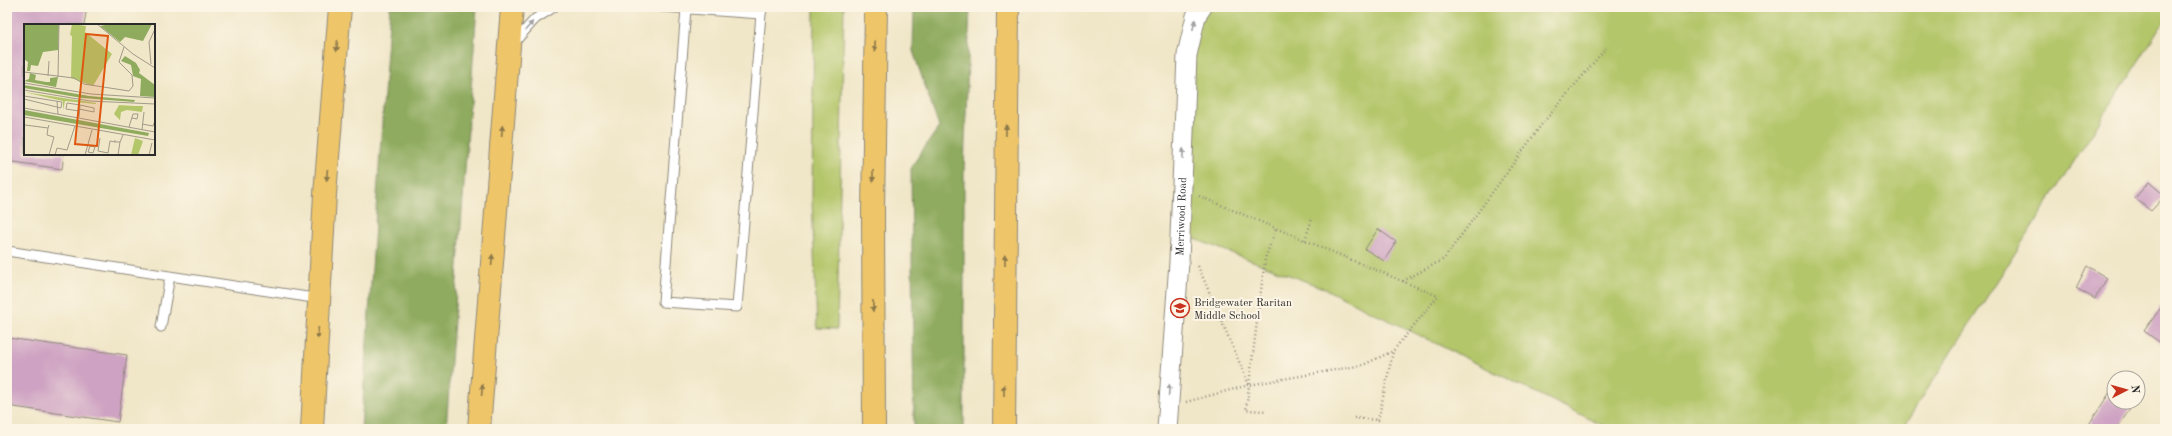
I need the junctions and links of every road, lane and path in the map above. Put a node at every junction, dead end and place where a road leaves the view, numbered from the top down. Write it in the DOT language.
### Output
graph roads {
  1 [pos="340,7"];
  2 [pos="512,7"];
  3 [pos="554,7"];
  4 [pos="662,7"];
  5 [pos="876,7"];
  6 [pos="1008,7"];
  7 [pos="1202,7"];
  8 [pos="686,9"];
  9 [pos="762,10"];
  10 [pos="1606,48"];
  11 [pos="508,50"];
  12 [pos="1182,189"];
  13 [pos="1312,219"];
  14 [pos="1276,228"];
  15 [pos="1304,240"];
  16 [pos="7,251"];
  17 [pos="1195,260"];
  18 [pos="170,276"];
  19 [pos="1403,281"];
  20 [pos="320,299"];
  21 [pos="161,327"];
  22 [pos="1393,351"];
  23 [pos="1249,385"];
  24 [pos="1183,403"];
  25 [pos="1268,411"];
  26 [pos="1354,418"];
  27 [pos="312,429"];
  28 [pos="479,429"];
  29 [pos="874,429"];
  30 [pos="1004,429"];
  31 [pos="1167,429"];
  1 -- 20 [label="highway, one-way"];
  2 -- 11 [label="highway"];
  11 -- 3 [label="lane, one-way"];
  4 -- 8 [label="lane"];
  5 -- 29 [label="highway, one-way"];
  30 -- 6 [label="highway, one-way"];
  12 -- 7 [label="street, Merriwood Road, one-way"];
  8 -- 9 [label="lane"];
  8 -- 9 [label="lane"];
  10 -- 19 [label="path"];
  28 -- 11 [label="highway, one-way"];
  12 -- 14 [label="path"];
  31 -- 12 [label="street, Merriwood Road, one-way"];
  13 -- 15 [label="path"];
  14 -- 15 [label="path"];
  14 -- 23 [label="path"];
  15 -- 19 [label="path"];
  16 -- 18 [label="lane"];
  17 -- 23 [label="path"];
  18 -- 20 [label="lane"];
  18 -- 21 [label="lane"];
  19 -- 22 [label="path"];
  20 -- 27 [label="highway, one-way"];
  22 -- 23 [label="path"];
  22 -- 26 [label="path"];
  23 -- 24 [label="path"];
  23 -- 25 [label="path"];
}
